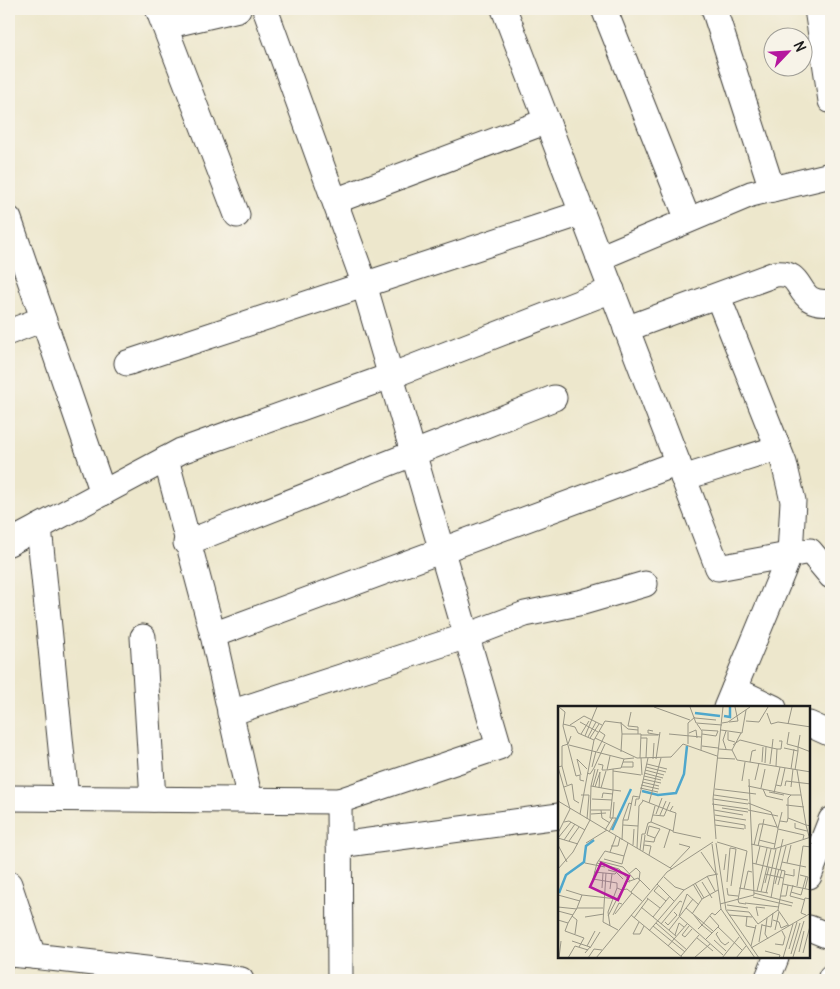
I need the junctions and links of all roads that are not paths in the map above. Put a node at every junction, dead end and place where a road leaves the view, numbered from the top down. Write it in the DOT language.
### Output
graph roads {
  1 [pos="238,9"];
  2 [pos="265,9"];
  3 [pos="504,9"];
  4 [pos="604,9"];
  5 [pos="714,9"];
  6 [pos="817,9"];
  7 [pos="161,17"];
  8 [pos="831,101"];
  9 [pos="547,122"];
  10 [pos="831,175"];
  11 [pos="772,189"];
  12 [pos="335,201"];
  13 [pos="582,213"];
  14 [pos="237,215"];
  15 [pos="9,219"];
  16 [pos="688,220"];
  17 [pos="599,258"];
  18 [pos="364,285"];
  19 [pos="612,290"];
  20 [pos="718,297"];
  21 [pos="831,302"];
  22 [pos="43,320"];
  23 [pos="626,329"];
  24 [pos="9,332"];
  25 [pos="127,363"];
  26 [pos="391,375"];
  27 [pos="554,398"];
  28 [pos="778,448"];
  29 [pos="413,452"];
  30 [pos="166,459"];
  31 [pos="681,470"];
  32 [pos="103,493"];
  33 [pos="39,528"];
  34 [pos="9,543"];
  35 [pos="186,543"];
  36 [pos="442,551"];
  37 [pos="790,554"];
  38 [pos="831,576"];
  39 [pos="645,584"];
  40 [pos="213,635"];
  41 [pos="467,636"];
  42 [pos="142,637"];
  43 [pos="730,698"];
  44 [pos="765,706"];
  45 [pos="230,712"];
  46 [pos="810,724"];
  47 [pos="831,734"];
  48 [pos="9,798"];
  49 [pos="66,798"];
  50 [pos="153,799"];
  51 [pos="250,800"];
  52 [pos="339,801"];
  53 [pos="558,816"];
  54 [pos="831,820"];
  55 [pos="339,845"];
  56 [pos="810,873"];
  57 [pos="9,884"];
  58 [pos="810,928"];
  59 [pos="831,937"];
  60 [pos="9,954"];
  61 [pos="33,956"];
  62 [pos="776,959"];
  63 [pos="241,980"];
  64 [pos="340,980"];
  65 [pos="767,980"];
  1 -- 7 [label="street"];
  2 -- 12 [label="street"];
  3 -- 9 [label="street"];
  4 -- 16 [label="street"];
  5 -- 11 [label="street"];
  6 -- 8 [label="street"];
  7 -- 14 [label="street"];
  9 -- 12 [label="street"];
  9 -- 13 [label="street"];
  10 -- 11 [label="street"];
  11 -- 16 [label="street"];
  12 -- 18 [label="street"];
  13 -- 17 [label="street"];
  13 -- 18 [label="street"];
  15 -- 22 [label="street"];
  16 -- 17 [label="street"];
  17 -- 19 [label="street"];
  18 -- 25 [label="street"];
  18 -- 26 [label="street"];
  19 -- 23 [label="street"];
  19 -- 26 [label="street"];
  20 -- 21 [label="street"];
  20 -- 23 [label="street"];
  20 -- 28 [label="street"];
  22 -- 24 [label="street"];
  22 -- 32 [label="street"];
  23 -- 31 [label="street"];
  26 -- 29 [label="street"];
  26 -- 30 [label="street"];
  27 -- 29 [label="street"];
  28 -- 31 [label="street"];
  28 -- 37 [label="street"];
  29 -- 35 [label="street"];
  29 -- 36 [label="street"];
  30 -- 32 [label="street"];
  30 -- 35 [label="street"];
  31 -- 36 [label="street"];
  31 -- 37 [label="street"];
  32 -- 33 [label="street"];
  33 -- 34 [label="street"];
  33 -- 49 [label="street"];
  35 -- 40 [label="street"];
  36 -- 40 [label="street"];
  36 -- 41 [label="street"];
  37 -- 38 [label="street"];
  37 -- 43 [label="street"];
  39 -- 41 [label="street"];
  40 -- 45 [label="street"];
  41 -- 45 [label="street"];
  41 -- 52 [label="street"];
  42 -- 50 [label="street"];
  43 -- 44 [label="street"];
  45 -- 51 [label="street"];
  46 -- 47 [label="street"];
  48 -- 49 [label="street"];
  49 -- 50 [label="street"];
  50 -- 51 [label="street"];
  51 -- 52 [label="street"];
  52 -- 55 [label="street"];
  53 -- 55 [label="street"];
  54 -- 56 [label="street"];
  55 -- 64 [label="street"];
  57 -- 61 [label="street"];
  58 -- 59 [label="street"];
  60 -- 61 [label="street"];
  61 -- 63 [label="street"];
  62 -- 65 [label="street"];
}
